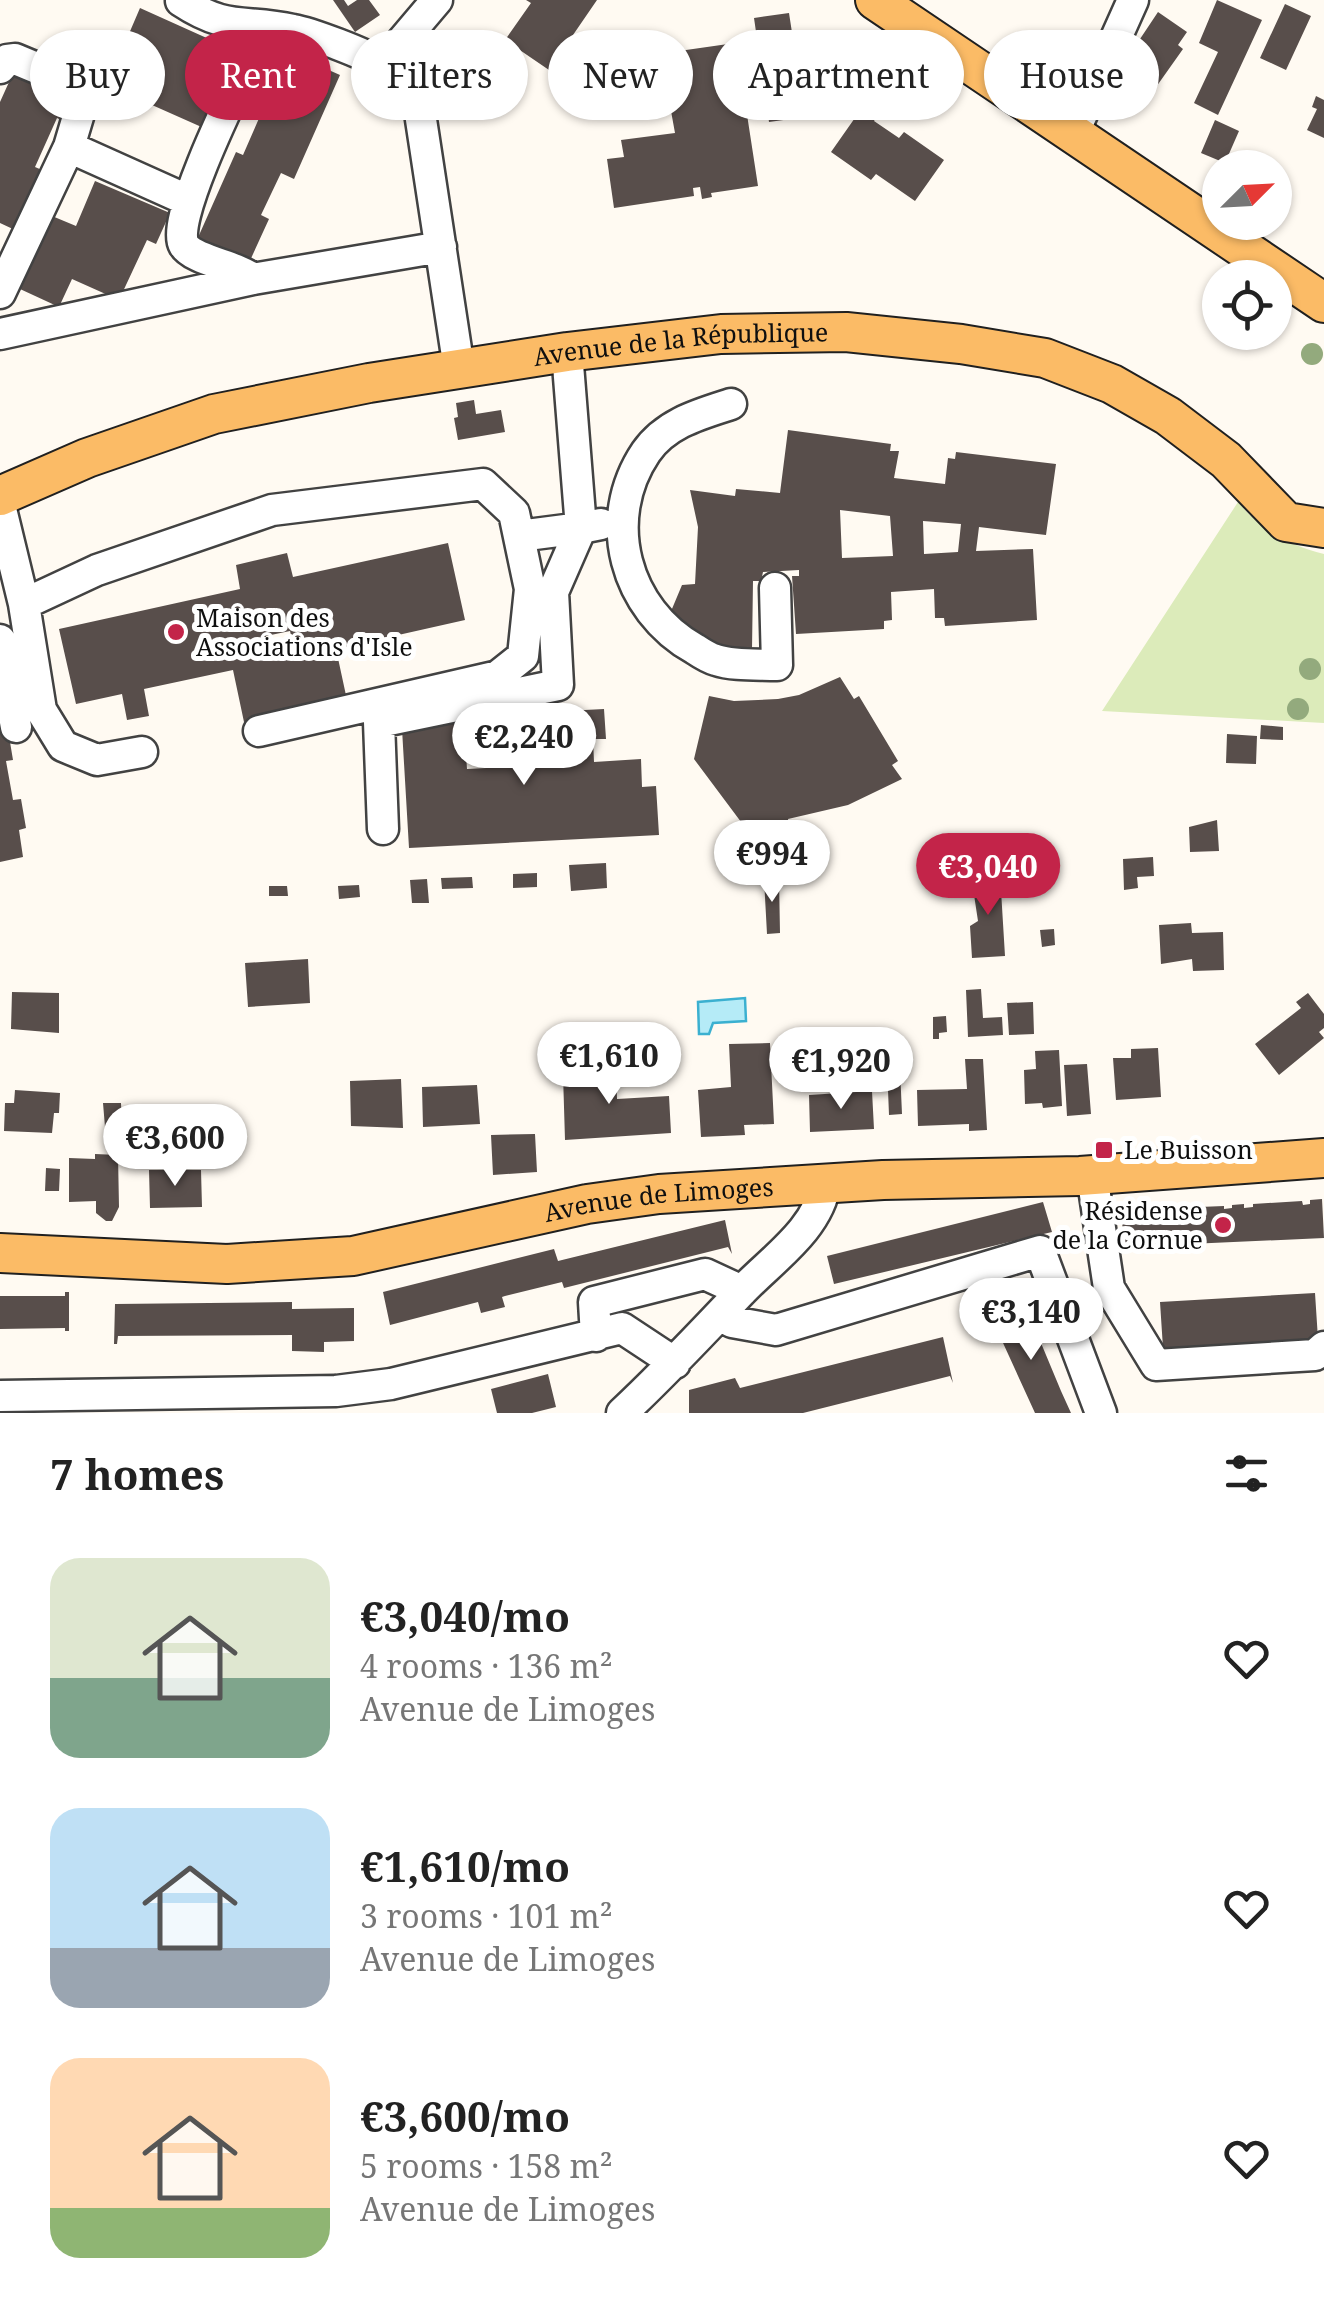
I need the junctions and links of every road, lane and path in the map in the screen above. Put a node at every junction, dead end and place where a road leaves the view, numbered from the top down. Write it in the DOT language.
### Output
graph roads {
  1 [pos="437,0"];
  2 [pos="874,0"];
  3 [pos="1133,0"];
  4 [pos="181,1"];
  5 [pos="265,27"];
  6 [pos="411,30"];
  7 [pos="351,52"];
  8 [pos="0,68"];
  9 [pos="421,120"];
  10 [pos="1073,134"];
  11 [pos="69,147"];
  12 [pos="187,200"];
  13 [pos="13,236"];
  14 [pos="441,246"];
  15 [pos="254,279"];
  16 [pos="0,293"];
  17 [pos="1324,303"];
  18 [pos="0,334"];
  19 [pos="567,352"];
  20 [pos="459,369"];
  21 [pos="732,404"];
  22 [pos="0,496"];
  23 [pos="0,505"];
  24 [pos="621,520"];
  25 [pos="580,528"];
  26 [pos="1324,528"];
  27 [pos="519,536"];
  28 [pos="775,588"];
  29 [pos="24,604"];
  30 [pos="0,640"];
  31 [pos="16,727"];
  32 [pos="259,731"];
  33 [pos="142,752"];
  34 [pos="383,828"];
  35 [pos="1324,1158"];
  36 [pos="1092,1175"];
  37 [pos="825,1184"];
  38 [pos="0,1252"];
  39 [pos="742,1290"];
  40 [pos="720,1315"];
  41 [pos="596,1336"];
  42 [pos="1324,1347"];
  43 [pos="676,1363"];
  44 [pos="0,1396"];
  45 [pos="622,1413"];
  46 [pos="1101,1413"];
  1 -- 6 [label="street"];
  2 -- 10 [label="main road"];
  3 -- 10 [label="street"];
  4 -- 5 [label="street"];
  5 -- 7 [label="street"];
  5 -- 12 [label="street"];
  8 -- 11 [label="street"];
  9 -- 14 [label="street"];
  10 -- 17 [label="main road"];
  11 -- 12 [label="street"];
  11 -- 13 [label="street"];
  12 -- 15 [label="street"];
  13 -- 16 [label="street"];
  14 -- 15 [label="street"];
  14 -- 20 [label="street"];
  15 -- 18 [label="street"];
  19 -- 20 [label="main road, Avenue de la République"];
  19 -- 25 [label="street"];
  19 -- 26 [label="main road, Avenue de la République"];
  20 -- 22 [label="main road, Avenue de la République"];
  21 -- 24 [label="street"];
  23 -- 29 [label="street"];
  24 -- 25 [label="street"];
  24 -- 28 [label="street"];
  25 -- 27 [label="street"];
  25 -- 34 [label="street"];
  27 -- 29 [label="street"];
  27 -- 32 [label="street"];
  29 -- 33 [label="street"];
  30 -- 31 [label="street"];
  35 -- 36 [label="main road, Avenue de Limoges"];
  36 -- 37 [label="main road, Avenue de Limoges"];
  36 -- 42 [label="street"];
  37 -- 38 [label="main road, Avenue de Limoges"];
  37 -- 39 [label="street"];
  39 -- 40 [label="street"];
  39 -- 41 [label="street"];
  40 -- 43 [label="street"];
  40 -- 46 [label="street"];
  41 -- 43 [label="street"];
  41 -- 44 [label="street"];
  43 -- 45 [label="street"];
}
